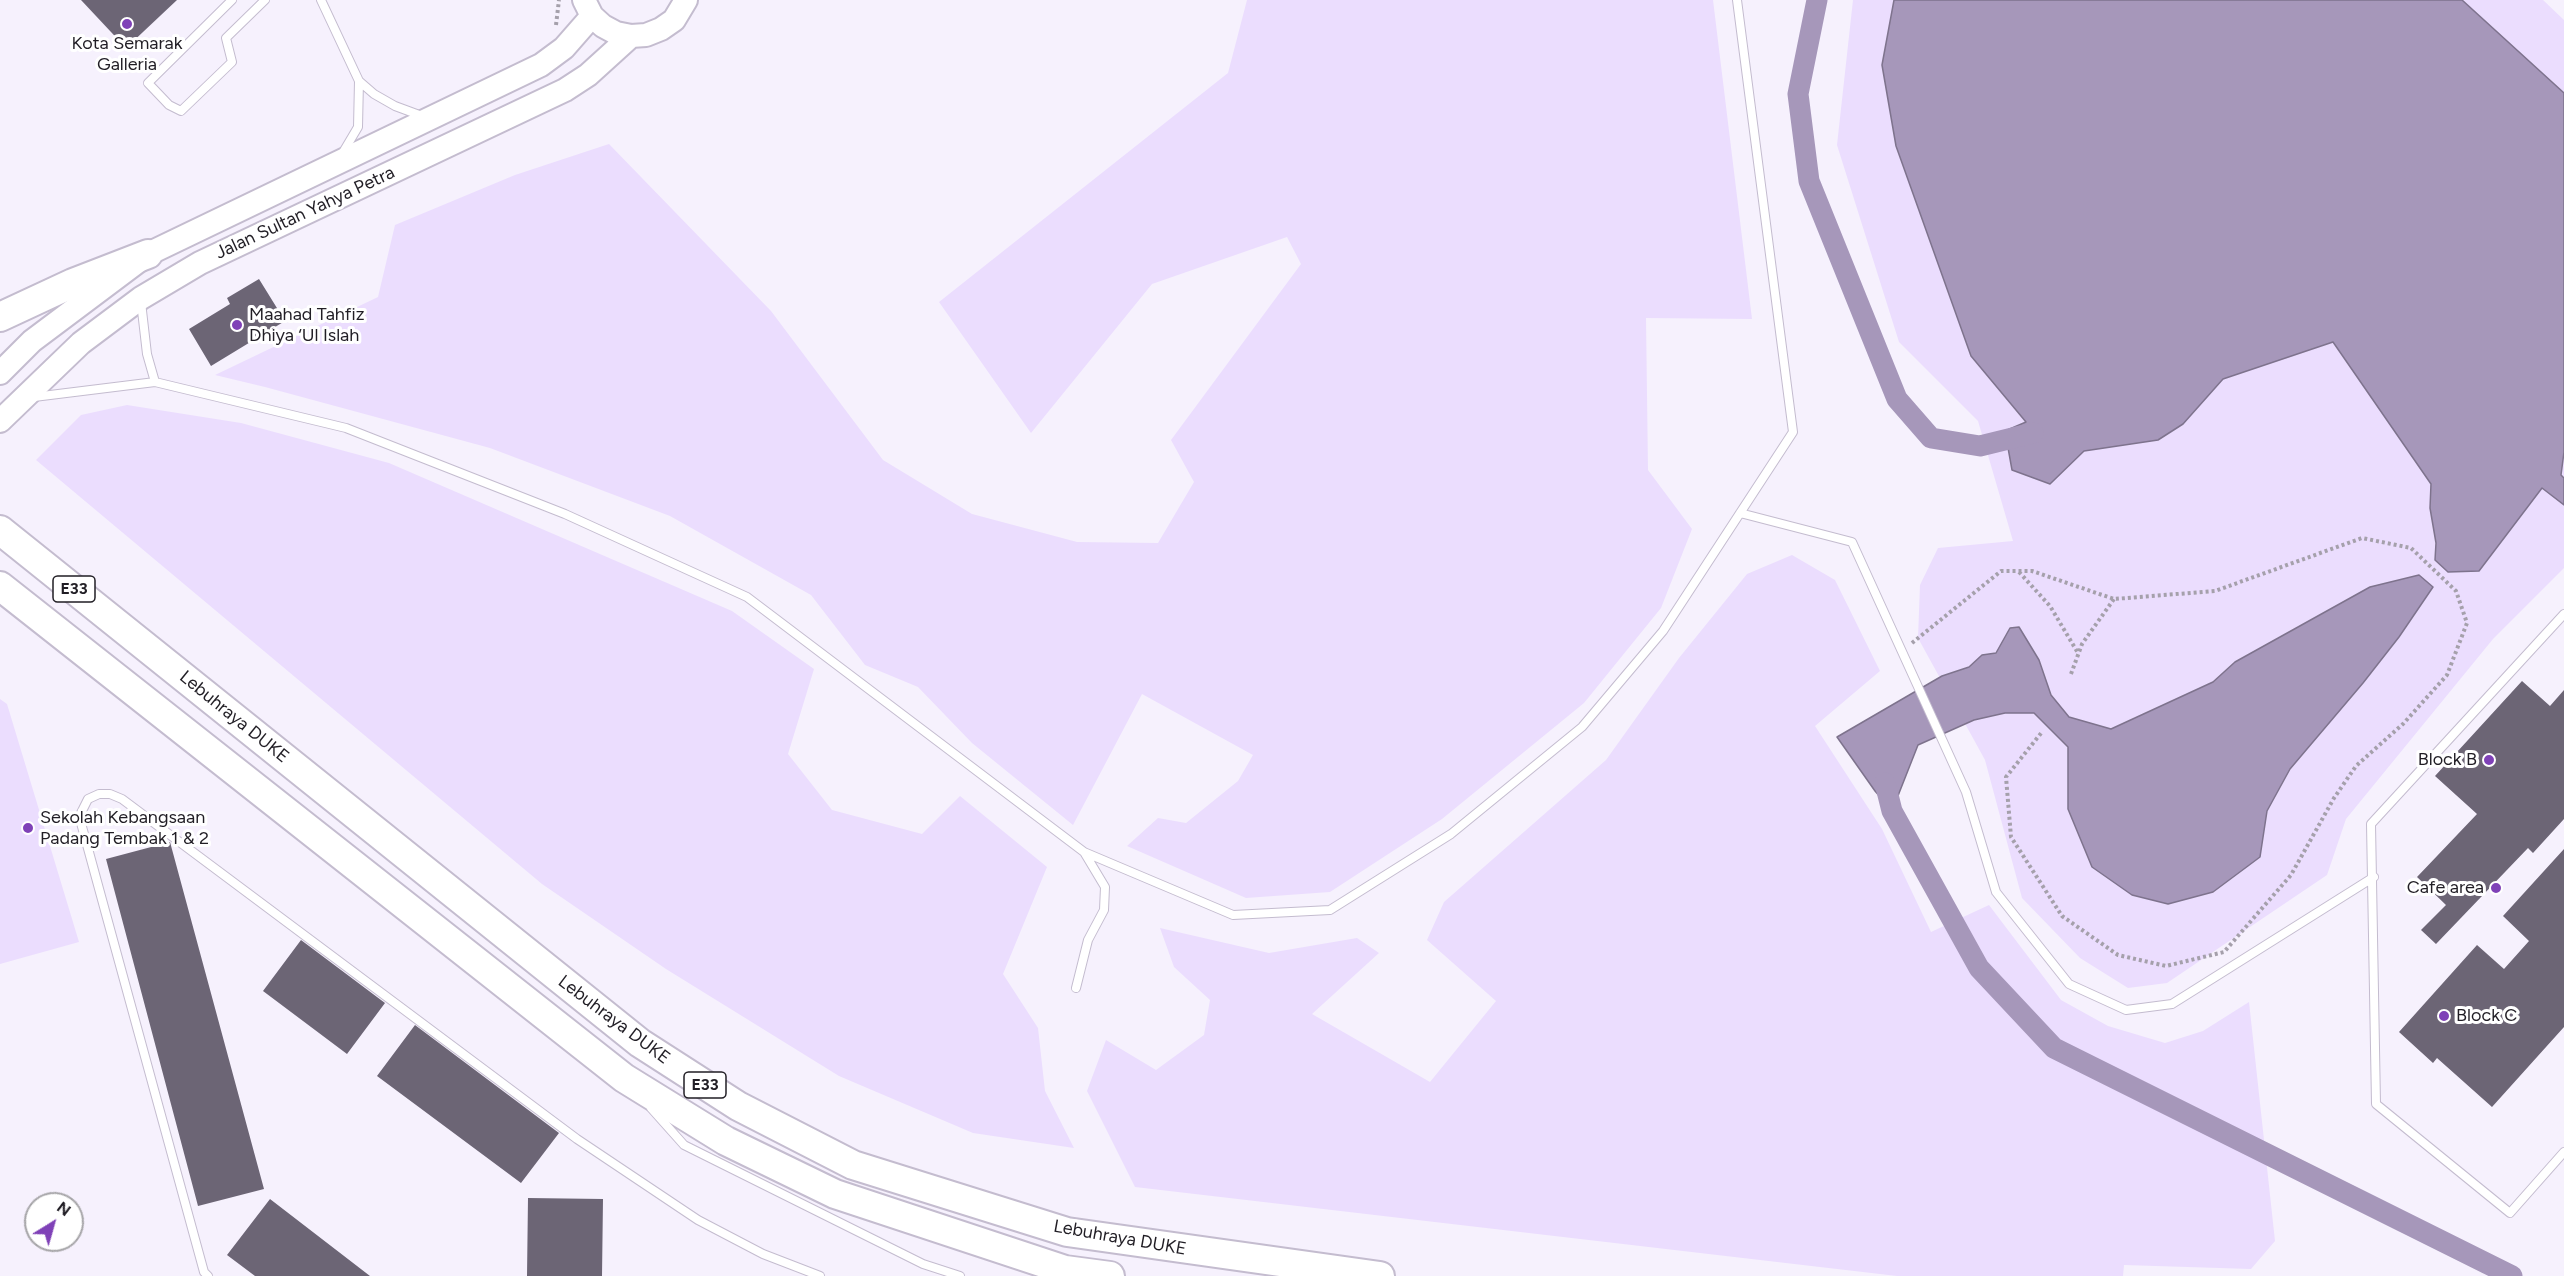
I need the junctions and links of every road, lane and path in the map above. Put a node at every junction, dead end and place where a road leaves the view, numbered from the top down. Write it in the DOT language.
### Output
graph roads {
  1 [pos="232,0"];
  2 [pos="265,0"];
  3 [pos="321,0"];
  4 [pos="686,0"];
  5 [pos="1737,0"];
  6 [pos="588,8"];
  7 [pos="631,36"];
  8 [pos="359,81"];
  9 [pos="429,119"];
  10 [pos="336,163"];
  11 [pos="148,254"];
  12 [pos="141,298"];
  13 [pos="0,317"];
  14 [pos="0,373"];
  15 [pos="155,382"];
  16 [pos="21,398"];
  17 [pos="0,420"];
  18 [pos="1740,513"];
  19 [pos="0,530"];
  20 [pos="2018,572"];
  21 [pos="0,586"];
  22 [pos="2114,599"];
  23 [pos="2564,614"];
  24 [pos="1902,651"];
  25 [pos="2078,653"];
  26 [pos="2071,674"];
  27 [pos="2042,732"];
  28 [pos="1084,852"];
  29 [pos="2374,877"];
  30 [pos="1076,988"];
  31 [pos="624,1078"];
  32 [pos="2564,1152"];
  33 [pos="208,1276"];
  34 [pos="820,1276"];
  35 [pos="960,1276"];
  36 [pos="1110,1276"];
  37 [pos="1380,1276"];
  1 -- 2 [label="lane"];
  3 -- 8 [label="lane"];
  4 -- 7 [label="main road"];
  5 -- 18 [label="lane"];
  6 -- 7 [label="main road, Jalan Sultan Yahya Petra"];
  6 -- 9 [label="main road, Jalan Sultan Yahya Petra"];
  7 -- 12 [label="main road, Jalan Sultan Yahya Petra"];
  8 -- 9 [label="lane"];
  8 -- 10 [label="lane"];
  9 -- 10 [label="main road, Jalan Sultan Yahya Petra"];
  10 -- 11 [label="main road, Jalan Sultan Yahya Petra"];
  11 -- 13 [label="highway"];
  11 -- 14 [label="main road, Jalan Sultan Yahya Petra"];
  12 -- 15 [label="lane"];
  12 -- 16 [label="main road, Jalan Sultan Yahya Petra"];
  15 -- 16 [label="lane"];
  15 -- 28 [label="lane"];
  16 -- 17 [label="main road, Jalan Sultan Yahya Petra"];
  18 -- 24 [label="lane"];
  18 -- 28 [label="lane"];
  19 -- 37 [label="highway, Lebuhraya DUKE / E33"];
  20 -- 22 [label="path"];
  20 -- 24 [label="path"];
  20 -- 25 [label="path"];
  21 -- 31 [label="highway, Lebuhraya DUKE / E33"];
  22 -- 25 [label="path"];
  22 -- 27 [label="path"];
  23 -- 29 [label="lane"];
  24 -- 29 [label="lane"];
  25 -- 26 [label="path"];
  28 -- 30 [label="lane"];
  29 -- 32 [label="lane"];
  31 -- 35 [label="lane"];
  31 -- 36 [label="highway, Lebuhraya DUKE / E33"];
  33 -- 34 [label="lane"];
}
